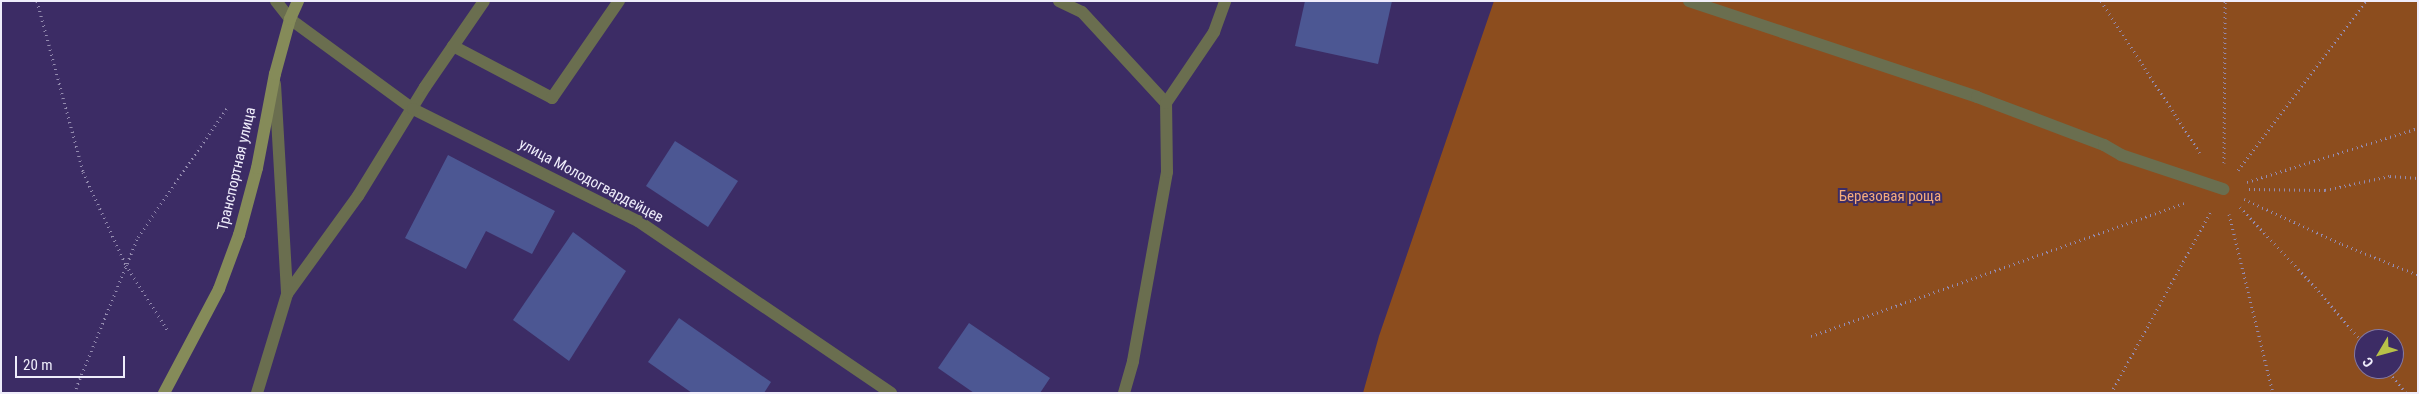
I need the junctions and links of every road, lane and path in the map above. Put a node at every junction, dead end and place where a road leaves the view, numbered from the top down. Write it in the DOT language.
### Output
graph roads {
  1 [pos="37,1"];
  2 [pos="276,1"];
  3 [pos="298,1"];
  4 [pos="484,1"];
  5 [pos="619,1"];
  6 [pos="1059,1"];
  7 [pos="1225,1"];
  8 [pos="1689,1"];
  9 [pos="2101,1"];
  10 [pos="2225,1"];
  11 [pos="2366,1"];
  12 [pos="290,19"];
  13 [pos="453,46"];
  14 [pos="275,74"];
  15 [pos="1166,103"];
  16 [pos="227,108"];
  17 [pos="413,109"];
  18 [pos="2418,128"];
  19 [pos="2418,178"];
  20 [pos="2223,189"];
  21 [pos="126,265"];
  22 [pos="2418,275"];
  23 [pos="287,294"];
  24 [pos="2354,332"];
  25 [pos="1811,336"];
  26 [pos="184,357"];
  27 [pos="2394,379"];
  28 [pos="74,393"];
  29 [pos="164,393"];
  30 [pos="257,393"];
  31 [pos="891,393"];
  32 [pos="1124,393"];
  33 [pos="2111,393"];
  34 [pos="2273,393"];
  35 [pos="2406,393"];
  1 -- 21 [label="path"];
  2 -- 12 [label="street, улица Молодогвардейцев"];
  3 -- 12 [label="main road, Транспортная улица"];
  4 -- 13 [label="street"];
  5 -- 13 [label="street"];
  6 -- 15 [label="street"];
  7 -- 15 [label="street"];
  8 -- 20 [label="street"];
  9 -- 20 [label="path"];
  10 -- 20 [label="path"];
  11 -- 20 [label="path"];
  12 -- 14 [label="main road, Транспортная улица"];
  12 -- 17 [label="street, улица Молодогвардейцев"];
  13 -- 17 [label="street"];
  14 -- 23 [label="street"];
  14 -- 26 [label="main road, Транспортная улица"];
  15 -- 32 [label="street"];
  16 -- 21 [label="path"];
  17 -- 23 [label="street"];
  17 -- 31 [label="street, улица Молодогвардейцев"];
  18 -- 20 [label="path"];
  19 -- 20 [label="path"];
  20 -- 22 [label="path"];
  20 -- 24 [label="path"];
  20 -- 25 [label="path"];
  20 -- 33 [label="path"];
  20 -- 34 [label="path"];
  21 -- 26 [label="path"];
  21 -- 28 [label="path"];
  23 -- 30 [label="street"];
  26 -- 29 [label="main road, Транспортная улица"];
  27 -- 35 [label="path"];
}
